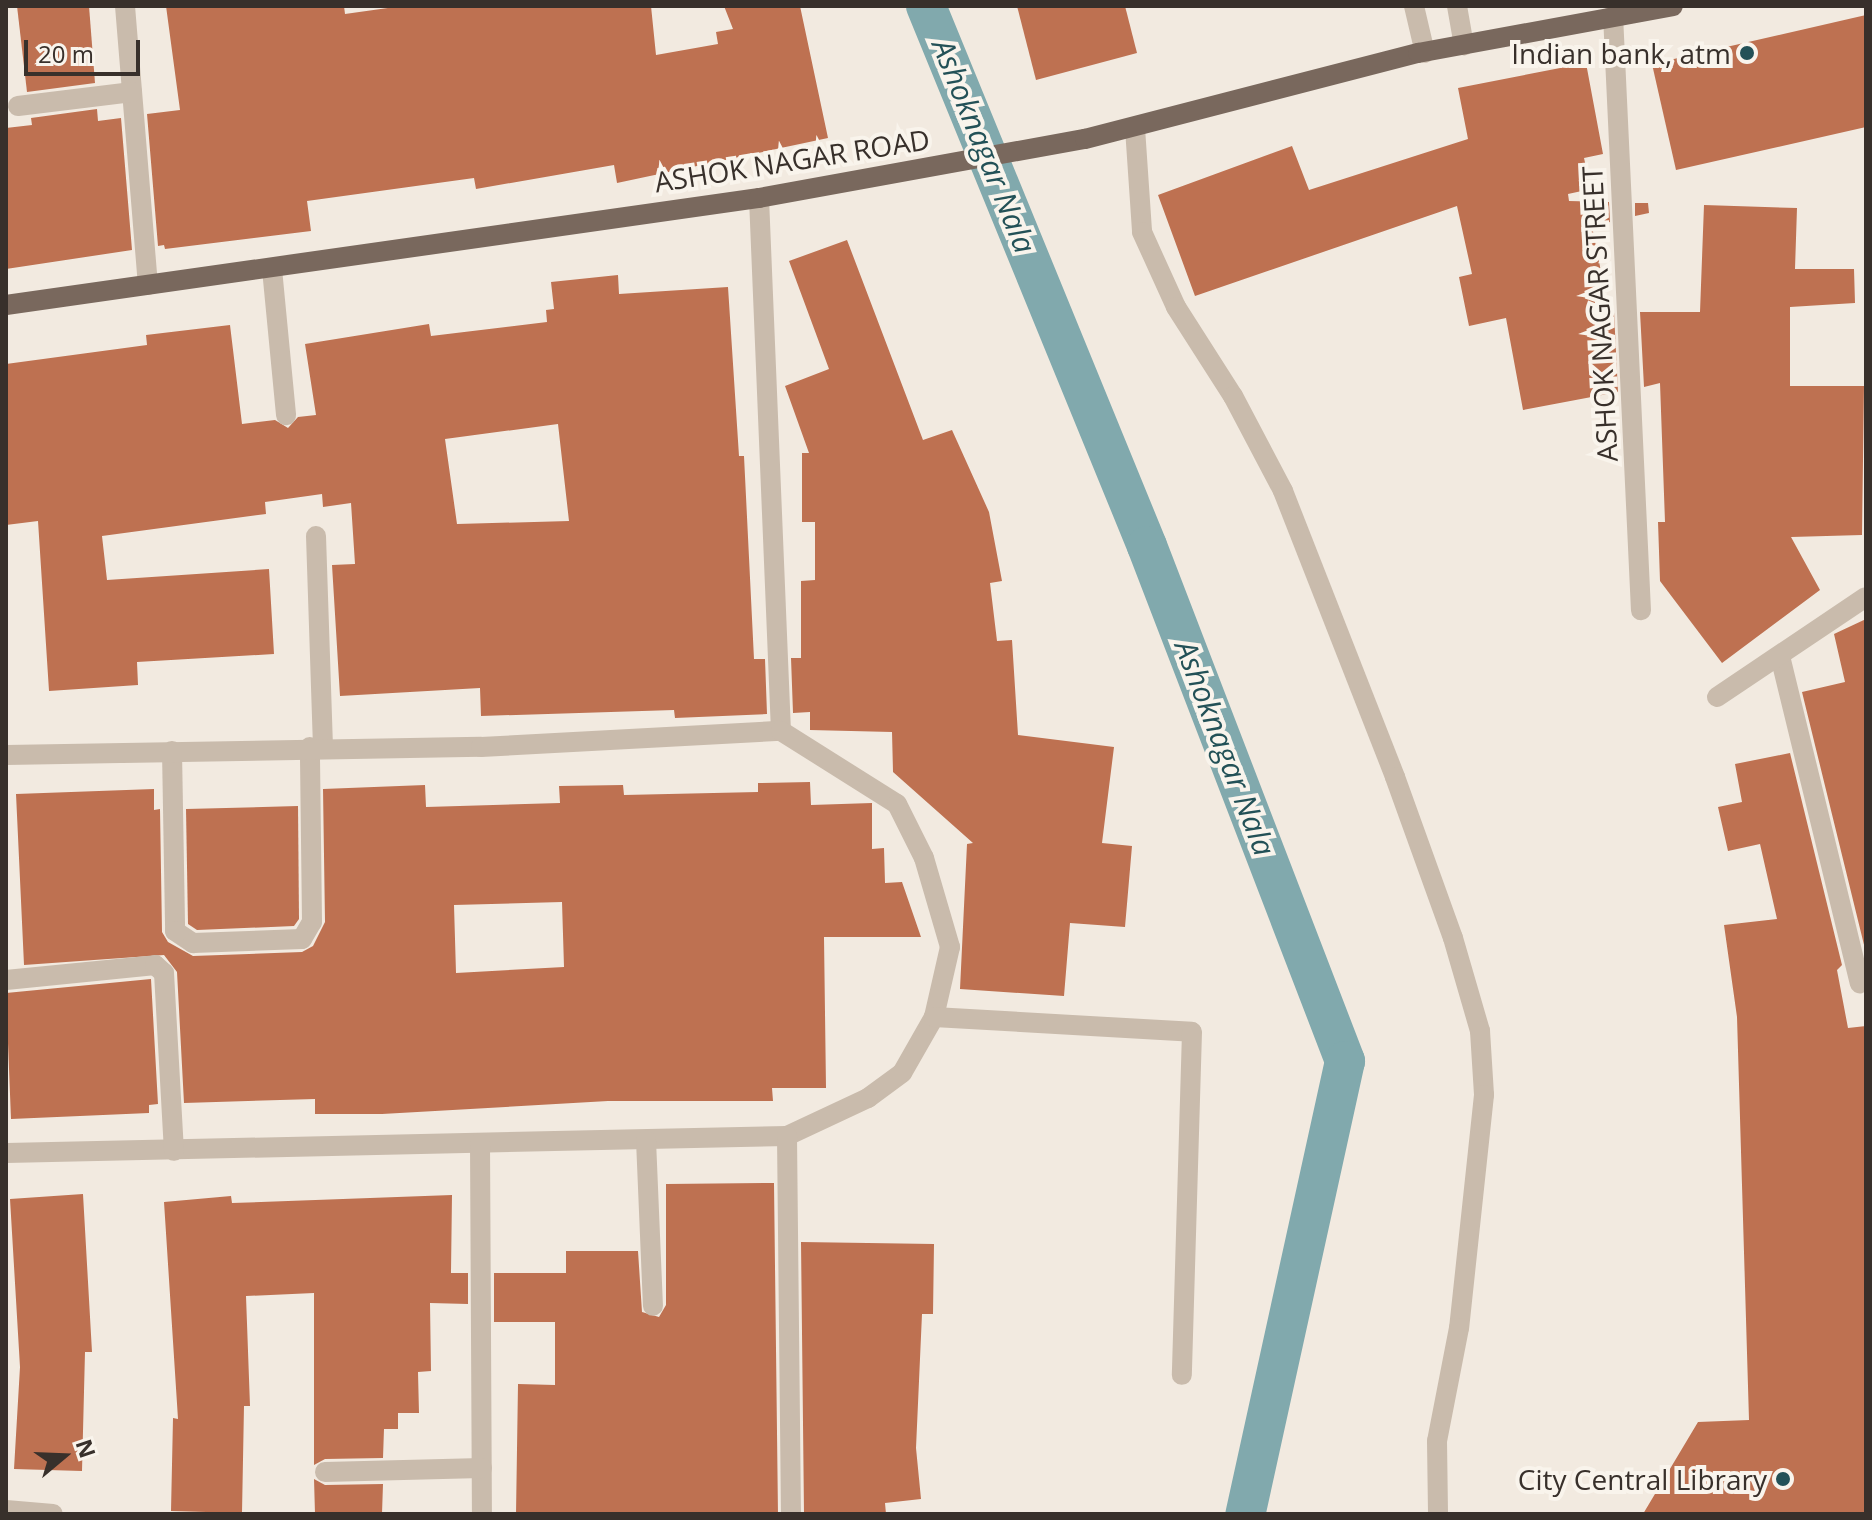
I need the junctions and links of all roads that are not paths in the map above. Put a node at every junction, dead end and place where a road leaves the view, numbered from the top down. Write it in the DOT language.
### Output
graph roads {
  1 [pos="125,6"];
  2 [pos="1414,6"];
  3 [pos="1457,6"];
  4 [pos="1673,6"];
  5 [pos="1586,13"];
  6 [pos="1613,15"];
  7 [pos="1464,45"];
  8 [pos="1425,53"];
  9 [pos="132,92"];
  10 [pos="18,106"];
  11 [pos="1135,128"];
  12 [pos="759,198"];
  13 [pos="272,269"];
  14 [pos="148,285"];
  15 [pos="6,305"];
  16 [pos="286,415"];
  17 [pos="316,536"];
  18 [pos="1866,597"];
  19 [pos="1641,610"];
  20 [pos="1780,656"];
  21 [pos="1717,697"];
  22 [pos="781,731"];
  23 [pos="316,746"];
  24 [pos="172,751"];
  25 [pos="6,755"];
  26 [pos="6,980"];
  27 [pos="1860,983"];
  28 [pos="934,1017"];
  29 [pos="787,1136"];
  30 [pos="646,1140"];
  31 [pos="480,1143"];
  32 [pos="174,1151"];
  33 [pos="6,1153"];
  34 [pos="653,1306"];
  35 [pos="1182,1375"];
  36 [pos="482,1468"];
  37 [pos="325,1472"];
  38 [pos="6,1510"];
  39 [pos="53,1514"];
  40 [pos="482,1514"];
  41 [pos="791,1514"];
  42 [pos="1438,1514"];
  1 -- 9 [label="street"];
  2 -- 8 [label="street"];
  3 -- 7 [label="street"];
  4 -- 6 [label="main road, ASHOK NAGAR ROAD"];
  5 -- 6 [label="main road, ASHOK NAGAR ROAD"];
  5 -- 7 [label="main road, ASHOK NAGAR ROAD"];
  6 -- 19 [label="street, ASHOK NAGAR STREET"];
  7 -- 8 [label="main road, ASHOK NAGAR ROAD"];
  8 -- 11 [label="main road, ASHOK NAGAR ROAD"];
  9 -- 10 [label="street"];
  9 -- 14 [label="street"];
  11 -- 12 [label="main road, ASHOK NAGAR ROAD"];
  11 -- 42 [label="street"];
  12 -- 13 [label="main road, ASHOK NAGAR ROAD"];
  12 -- 22 [label="street"];
  13 -- 14 [label="main road, ASHOK NAGAR ROAD"];
  13 -- 16 [label="street"];
  14 -- 15 [label="main road, ASHOK NAGAR ROAD"];
  17 -- 23 [label="street"];
  18 -- 20 [label="street"];
  20 -- 21 [label="street"];
  20 -- 27 [label="street"];
  22 -- 23 [label="street"];
  22 -- 28 [label="street"];
  23 -- 24 [label="street"];
  23 -- 24 [label="street"];
  24 -- 25 [label="street"];
  26 -- 32 [label="street"];
  28 -- 29 [label="street"];
  28 -- 35 [label="street"];
  29 -- 30 [label="street"];
  29 -- 41 [label="street"];
  30 -- 31 [label="street"];
  30 -- 34 [label="street"];
  31 -- 32 [label="street"];
  31 -- 36 [label="street"];
  32 -- 33 [label="street"];
  36 -- 37 [label="street"];
  36 -- 40 [label="street"];
  38 -- 39 [label="street"];
}
